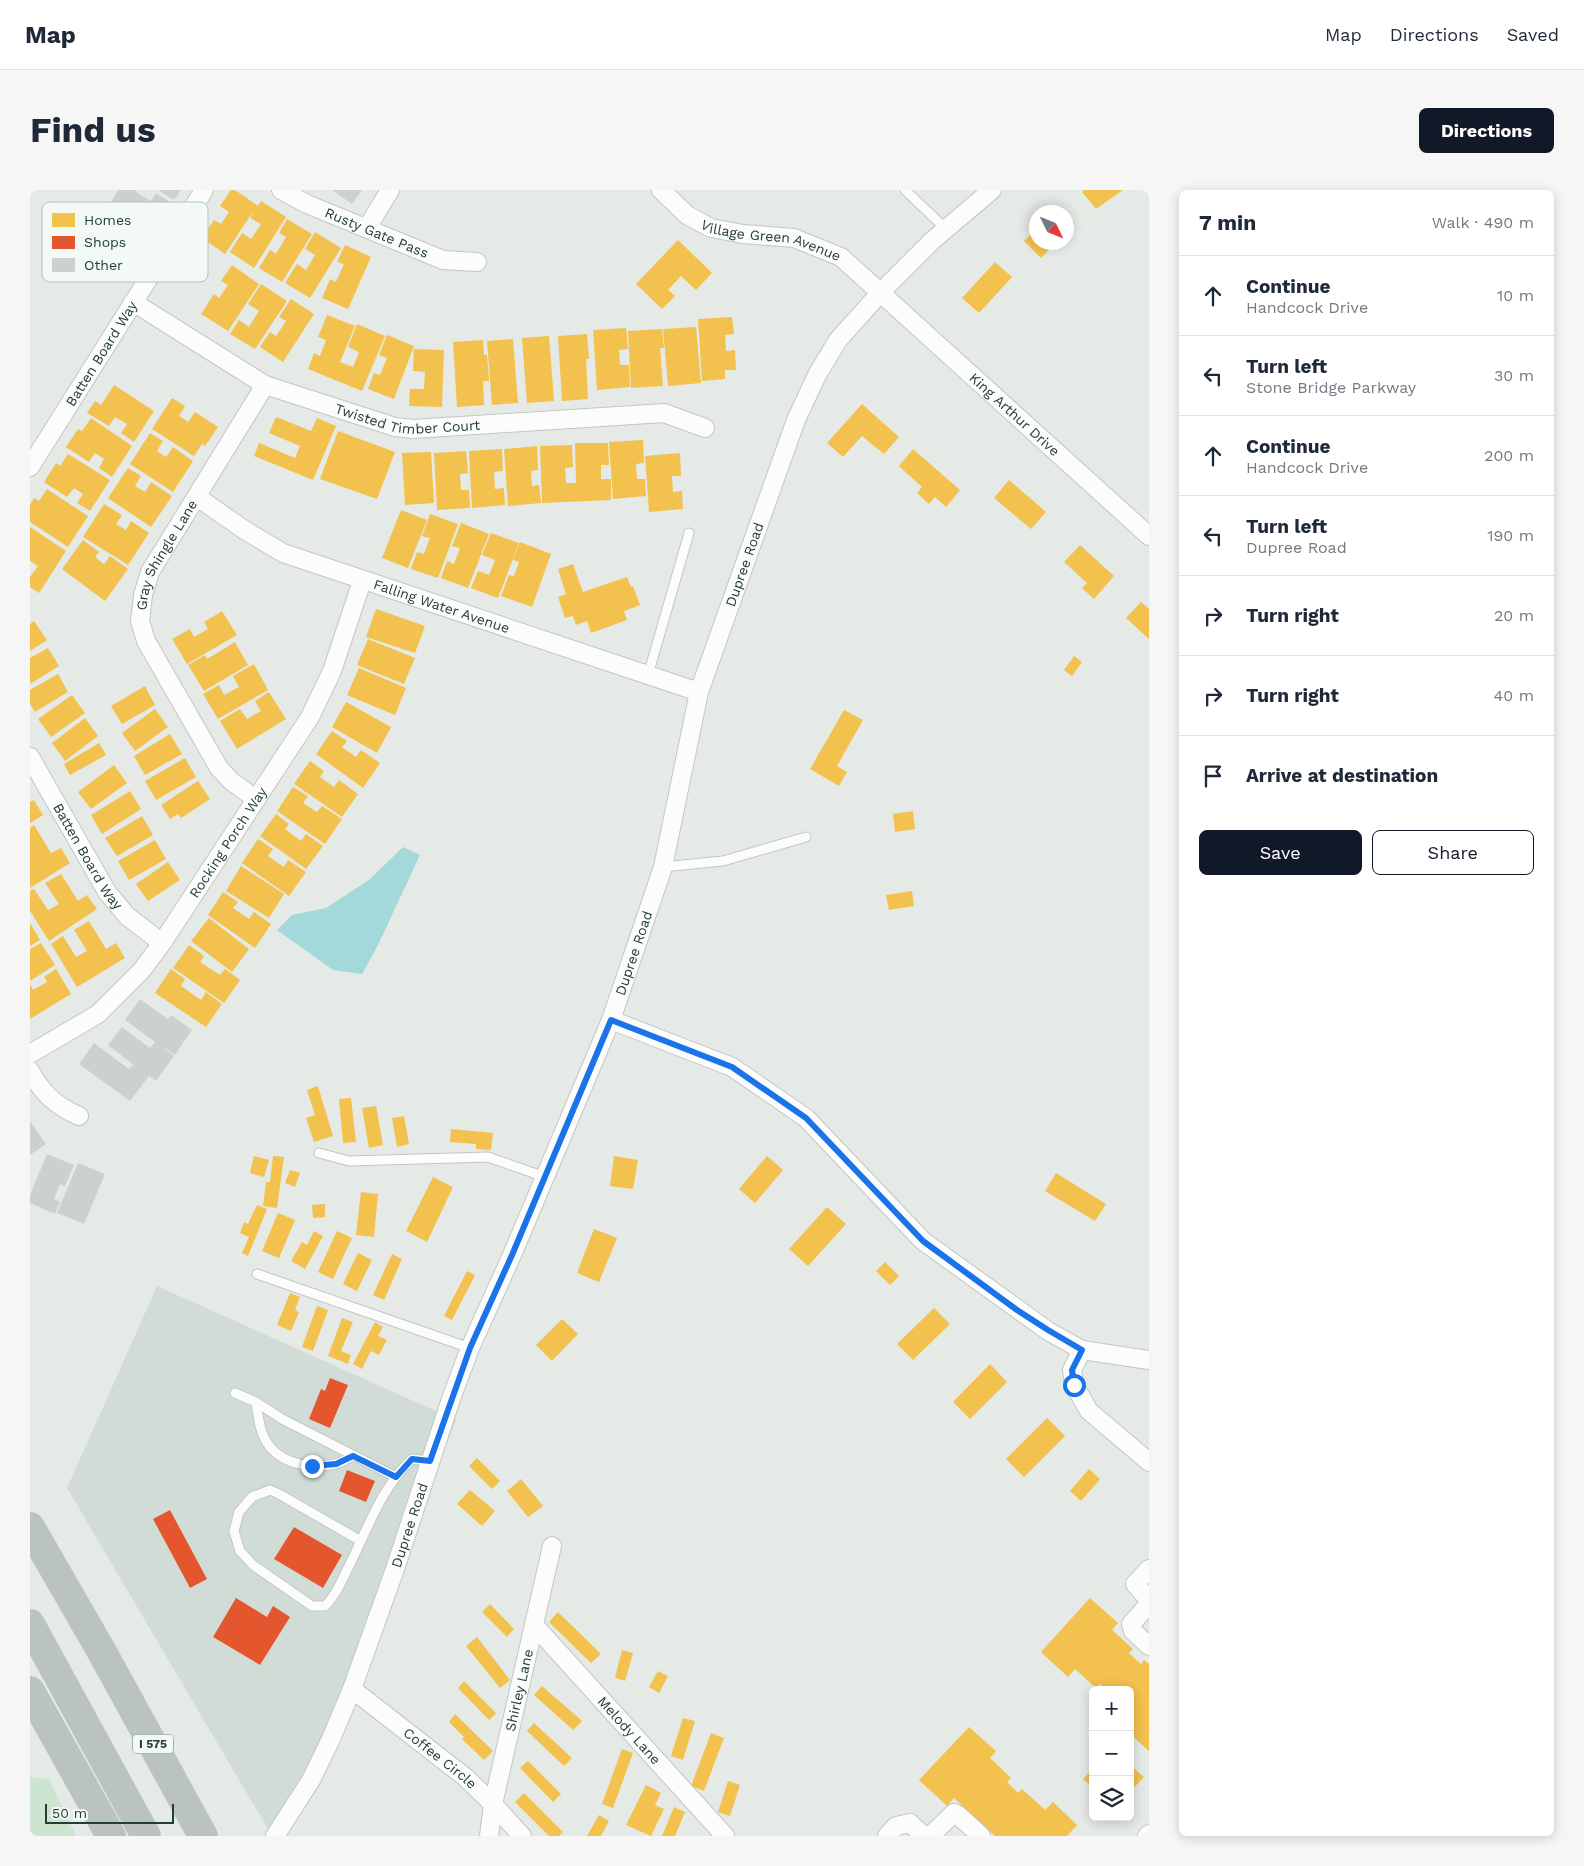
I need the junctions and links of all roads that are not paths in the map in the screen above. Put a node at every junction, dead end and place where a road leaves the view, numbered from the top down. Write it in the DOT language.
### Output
graph roads {
  1 [pos="204,190"];
  2 [pos="281,190"];
  3 [pos="390,190"];
  4 [pos="661,190"];
  5 [pos="905,190"];
  6 [pos="992,190"];
  7 [pos="196,202"];
  8 [pos="367,228"];
  9 [pos="946,229"];
  10 [pos="477,262"];
  11 [pos="146,282"];
  12 [pos="881,292"];
  13 [pos="133,302"];
  14 [pos="265,385"];
  15 [pos="706,428"];
  16 [pos="30,467"];
  17 [pos="196,497"];
  18 [pos="689,533"];
  19 [pos="1149,536"];
  20 [pos="362,581"];
  21 [pos="648,675"];
  22 [pos="699,692"];
  23 [pos="30,757"];
  24 [pos="256,799"];
  25 [pos="806,837"];
  26 [pos="663,867"];
  27 [pos="162,943"];
  28 [pos="611,1020"];
  29 [pos="30,1054"];
  30 [pos="30,1071"];
  31 [pos="79,1116"];
  32 [pos="319,1153"];
  33 [pos="545,1177"];
  34 [pos="257,1274"];
  35 [pos="470,1348"];
  36 [pos="1082,1350"];
  37 [pos="1149,1360"];
  38 [pos="235,1393"];
  39 [pos="256,1402"];
  40 [pos="353,1456"];
  41 [pos="430,1461"];
  42 [pos="1149,1462"];
  43 [pos="396,1477"];
  44 [pos="30,1527"];
  45 [pos="361,1542"];
  46 [pos="552,1546"];
  47 [pos="1149,1569"];
  48 [pos="1149,1600"];
  49 [pos="1149,1604"];
  50 [pos="30,1624"];
  51 [pos="534,1625"];
  52 [pos="1149,1646"];
  53 [pos="102,1652"];
  54 [pos="352,1689"];
  55 [pos="30,1691"];
  56 [pos="493,1804"];
  57 [pos="112,1836"];
  58 [pos="146,1836"];
  59 [pos="203,1836"];
  60 [pos="220,1836"];
  61 [pos="275,1836"];
  62 [pos="489,1836"];
  63 [pos="522,1836"];
  64 [pos="725,1836"];
  65 [pos="887,1836"];
  66 [pos="924,1836"];
  67 [pos="930,1836"];
  68 [pos="981,1836"];
  1 -- 7 [label="street, Batten Board Way"];
  2 -- 8 [label="street, Rusty Gate Pass"];
  3 -- 8 [label="street"];
  4 -- 12 [label="street, Village Green Avenue"];
  5 -- 9 [label="lane"];
  6 -- 9 [label="street, Dupree Road"];
  8 -- 10 [label="street, Rusty Gate Pass"];
  9 -- 12 [label="street, Dupree Road"];
  11 -- 13 [label="street, Batten Board Way"];
  12 -- 19 [label="street, King Arthur Drive"];
  12 -- 22 [label="street, Dupree Road"];
  13 -- 14 [label="street, Twisted Timber Court"];
  13 -- 16 [label="street, Batten Board Way"];
  14 -- 15 [label="street, Twisted Timber Court"];
  14 -- 17 [label="street, Gray Shingle Lane"];
  17 -- 20 [label="street, Falling Water Avenue"];
  17 -- 24 [label="street, Gray Shingle Lane"];
  18 -- 21 [label="lane"];
  20 -- 21 [label="street, Falling Water Avenue"];
  20 -- 24 [label="street, Rocking Porch Way"];
  21 -- 22 [label="street, Falling Water Avenue"];
  22 -- 26 [label="street, Dupree Road"];
  23 -- 27 [label="street, Batten Board Way"];
  24 -- 27 [label="street, Rocking Porch Way"];
  25 -- 26 [label="lane"];
  26 -- 28 [label="street, Dupree Road"];
  27 -- 29 [label="street, Rocking Porch Way"];
  28 -- 33 [label="street, Dupree Road"];
  28 -- 36 [label="street"];
  30 -- 31 [label="street"];
  32 -- 33 [label="lane"];
  33 -- 35 [label="street, Dupree Road"];
  34 -- 35 [label="lane"];
  35 -- 41 [label="street, Dupree Road"];
  36 -- 37 [label="street"];
  36 -- 42 [label="street"];
  38 -- 39 [label="lane"];
  39 -- 40 [label="lane"];
  39 -- 40 [label="lane"];
  40 -- 43 [label="lane"];
  41 -- 43 [label="lane"];
  41 -- 54 [label="street, Dupree Road"];
  43 -- 45 [label="lane"];
  44 -- 53 [label="highway, I 575"];
  45 -- 45 [label="lane"];
  46 -- 51 [label="street, Shirley Lane"];
  47 -- 48 [label="street"];
  49 -- 52 [label="street"];
  50 -- 58 [label="highway"];
  51 -- 56 [label="street, Shirley Lane"];
  51 -- 64 [label="street, Melody Lane"];
  53 -- 59 [label="highway, I 575"];
  53 -- 60 [label="highway"];
  54 -- 56 [label="street, Coffee Circle"];
  54 -- 61 [label="street, Dupree Road"];
  55 -- 57 [label="highway"];
  56 -- 62 [label="street, Shirley Lane"];
  56 -- 63 [label="street, Coffee Circle"];
  65 -- 66 [label="street"];
  67 -- 68 [label="street"];
}
